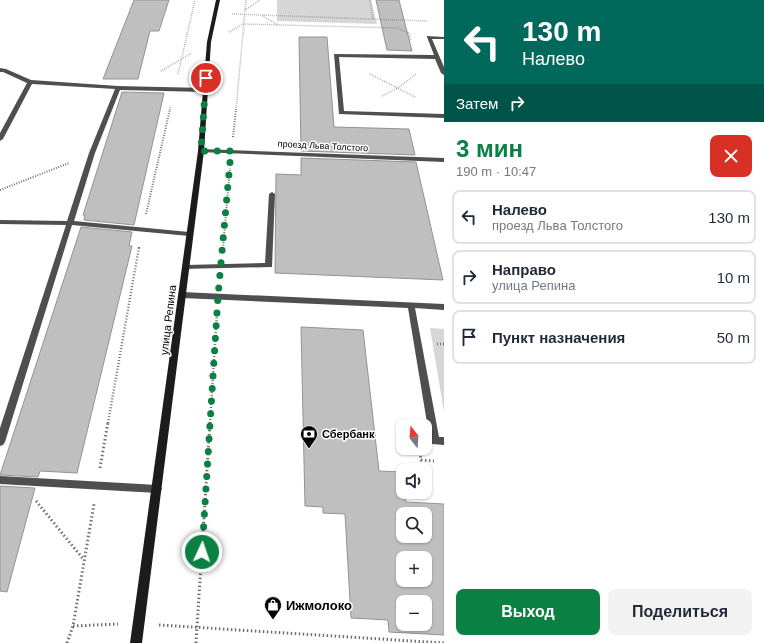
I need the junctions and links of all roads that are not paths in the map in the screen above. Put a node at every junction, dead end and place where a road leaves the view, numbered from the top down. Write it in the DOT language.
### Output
graph roads {
  1 [pos="218,0"];
  2 [pos="444,38"];
  3 [pos="437,57"];
  4 [pos="0,70"];
  5 [pos="444,73"];
  6 [pos="30,82"];
  7 [pos="118,88"];
  8 [pos="205,90"];
  9 [pos="444,116"];
  10 [pos="0,139"];
  11 [pos="201,151"];
  12 [pos="444,160"];
  13 [pos="272,194"];
  14 [pos="0,222"];
  15 [pos="69,223"];
  16 [pos="189,234"];
  17 [pos="186,267"];
  18 [pos="182,295"];
  19 [pos="411,305"];
  20 [pos="444,306"];
  21 [pos="444,441"];
  22 [pos="0,442"];
  23 [pos="0,480"];
  24 [pos="157,489"];
  25 [pos="136,643"];
  1 -- 8 [label="street, улица Репина"];
  2 -- 3 [label="lane"];
  3 -- 5 [label="lane"];
  3 -- 9 [label="lane"];
  4 -- 6 [label="lane"];
  6 -- 7 [label="lane"];
  6 -- 10 [label="lane"];
  7 -- 8 [label="lane"];
  7 -- 15 [label="lane"];
  8 -- 11 [label="street, улица Репина"];
  11 -- 12 [label="lane, проезд Льва Толстого"];
  11 -- 16 [label="street, улица Репина"];
  13 -- 17 [label="lane"];
  14 -- 15 [label="lane"];
  15 -- 16 [label="lane"];
  15 -- 22 [label="lane"];
  16 -- 17 [label="street, улица Репина"];
  17 -- 18 [label="street, улица Репина"];
  18 -- 19 [label="lane"];
  18 -- 24 [label="street, улица Репина"];
  19 -- 20 [label="lane"];
  19 -- 21 [label="lane"];
  23 -- 24 [label="lane"];
  24 -- 25 [label="street, улица Репина"];
}
